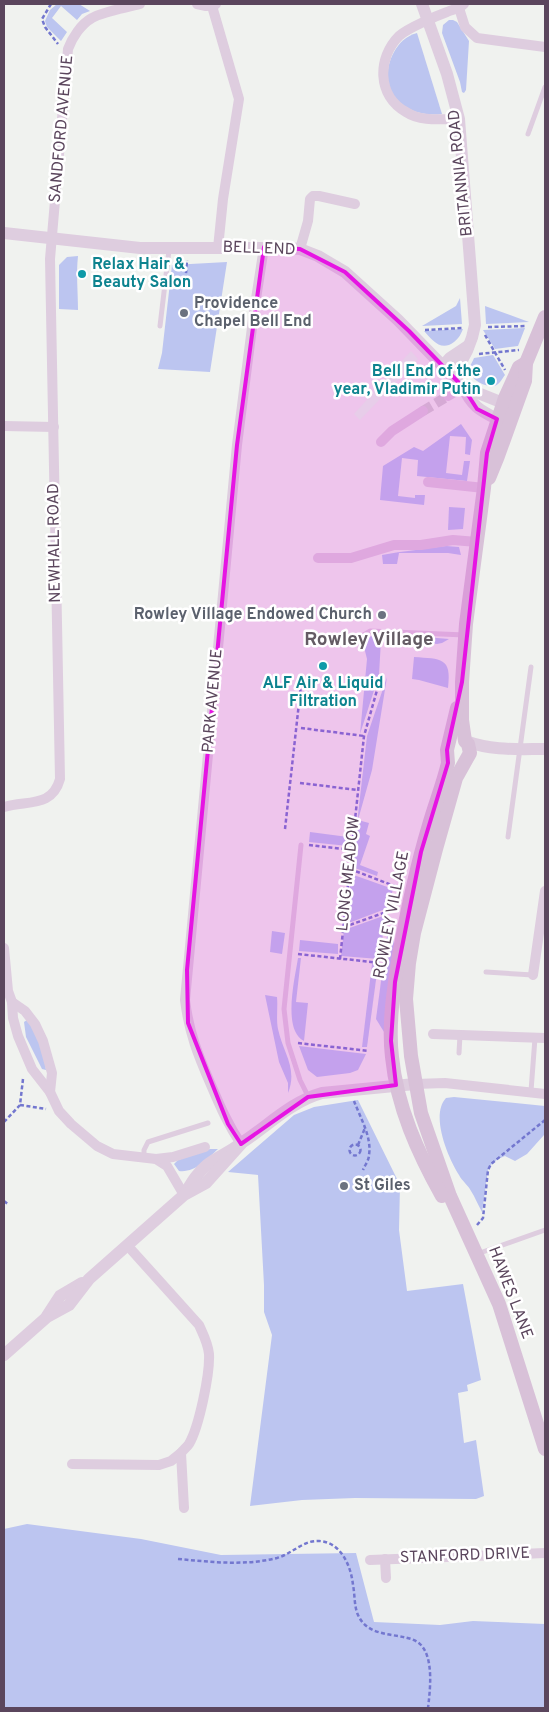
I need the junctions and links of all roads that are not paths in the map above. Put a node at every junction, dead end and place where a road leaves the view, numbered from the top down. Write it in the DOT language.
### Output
graph roads {
  1 [pos="140,4"];
  2 [pos="197,4"];
  3 [pos="422,4"];
  4 [pos="214,5"];
  5 [pos="462,6"];
  6 [pos="429,21"];
  7 [pos="545,47"];
  8 [pos="545,87"];
  9 [pos="459,119"];
  10 [pos="528,134"];
  11 [pos="355,204"];
  12 [pos="4,233"];
  13 [pos="51,239"];
  14 [pos="264,247"];
  15 [pos="169,248"];
  16 [pos="218,248"];
  17 [pos="300,250"];
  18 [pos="545,317"];
  19 [pos="160,326"];
  20 [pos="471,350"];
  21 [pos="526,363"];
  22 [pos="442,366"];
  23 [pos="452,376"];
  24 [pos="463,387"];
  25 [pos="448,396"];
  26 [pos="508,406"];
  27 [pos="423,411"];
  28 [pos="497,419"];
  29 [pos="4,426"];
  30 [pos="54,427"];
  31 [pos="381,442"];
  32 [pos="428,482"];
  33 [pos="484,488"];
  34 [pos="477,542"];
  35 [pos="318,558"];
  36 [pos="465,635"];
  37 [pos="314,638"];
  38 [pos="531,667"];
  39 [pos="462,682"];
  40 [pos="465,741"];
  41 [pos="492,748"];
  42 [pos="521,749"];
  43 [pos="545,749"];
  44 [pos="448,750"];
  45 [pos="467,758"];
  46 [pos="4,807"];
  47 [pos="508,837"];
  48 [pos="301,845"];
  49 [pos="545,890"];
  50 [pos="4,948"];
  51 [pos="486,972"];
  52 [pos="533,974"];
  53 [pos="6,991"];
  54 [pos="12,1002"];
  55 [pos="433,1034"];
  56 [pos="460,1035"];
  57 [pos="540,1038"];
  58 [pos="459,1053"];
  59 [pos="415,1084"];
  60 [pos="396,1085"];
  61 [pos="531,1091"];
  62 [pos="50,1092"];
  63 [pos="545,1094"];
  64 [pos="308,1097"];
  65 [pos="208,1123"];
  66 [pos="241,1144"];
  67 [pos="205,1146"];
  68 [pos="144,1159"];
  69 [pos="156,1159"];
  70 [pos="184,1195"];
  71 [pos="545,1230"];
  72 [pos="468,1236"];
  73 [pos="127,1245"];
  74 [pos="477,1254"];
  75 [pos="4,1355"];
  76 [pos="545,1449"];
  77 [pos="181,1452"];
  78 [pos="72,1464"];
  79 [pos="184,1508"];
  80 [pos="545,1553"];
  81 [pos="370,1560"];
  82 [pos="385,1560"];
  83 [pos="386,1578"];
  1 -- 13 [label="street, SANDFORD AVENUE"];
  2 -- 4 [label="street"];
  3 -- 6 [label="street, BRITANNIA ROAD"];
  4 -- 16 [label="street"];
  5 -- 6 [label="street"];
  5 -- 7 [label="street"];
  6 -- 9 [label="street, BRITANNIA ROAD"];
  6 -- 9 [label="street"];
  8 -- 10 [label="lane"];
  9 -- 20 [label="street, BRITANNIA ROAD"];
  11 -- 17 [label="street"];
  12 -- 13 [label="street, BELL END"];
  13 -- 15 [label="street, BELL END"];
  13 -- 30 [label="street, NEWHALL ROAD"];
  14 -- 16 [label="street, BELL END"];
  14 -- 17 [label="street, BELL END"];
  14 -- 66 [label="street, PARK AVENUE"];
  15 -- 16 [label="street, BELL END"];
  15 -- 19 [label="lane"];
  17 -- 22 [label="street, BELL END"];
  18 -- 21 [label="main road, ROWLEY VILLAGE"];
  20 -- 22 [label="street"];
  20 -- 23 [label="street, BRITANNIA ROAD"];
  21 -- 26 [label="main road, ROWLEY VILLAGE"];
  21 -- 26 [label="main road, ROWLEY VILLAGE"];
  22 -- 23 [label="street, BELL END"];
  23 -- 24 [label="street, BELL END"];
  24 -- 25 [label="street"];
  24 -- 26 [label="street, BELL END"];
  24 -- 28 [label="street, BELL END"];
  26 -- 28 [label="main road"];
  26 -- 33 [label="main road, ROWLEY VILLAGE"];
  27 -- 31 [label="street"];
  28 -- 33 [label="main road, ROWLEY VILLAGE"];
  29 -- 30 [label="street"];
  30 -- 46 [label="street, NEWHALL ROAD"];
  32 -- 33 [label="street"];
  33 -- 34 [label="main road, ROWLEY VILLAGE"];
  34 -- 35 [label="street"];
  34 -- 36 [label="main road, ROWLEY VILLAGE"];
  36 -- 37 [label="lane"];
  36 -- 39 [label="main road, ROWLEY VILLAGE"];
  38 -- 42 [label="lane"];
  39 -- 40 [label="main road, ROWLEY VILLAGE"];
  39 -- 44 [label="main road, ROWLEY VILLAGE"];
  40 -- 41 [label="street"];
  40 -- 44 [label="main road"];
  40 -- 45 [label="main road, ROWLEY VILLAGE"];
  41 -- 42 [label="street"];
  41 -- 45 [label="street"];
  42 -- 43 [label="street"];
  42 -- 47 [label="lane"];
  44 -- 45 [label="main road"];
  44 -- 60 [label="main road, ROWLEY VILLAGE"];
  45 -- 59 [label="main road, ROWLEY VILLAGE"];
  48 -- 64 [label="lane"];
  49 -- 52 [label="street"];
  50 -- 53 [label="street"];
  51 -- 52 [label="lane"];
  53 -- 54 [label="street"];
  54 -- 62 [label="street"];
  54 -- 62 [label="street"];
  55 -- 56 [label="street"];
  56 -- 57 [label="street"];
  56 -- 58 [label="lane"];
  57 -- 61 [label="lane"];
  59 -- 60 [label="street"];
  59 -- 61 [label="street"];
  59 -- 72 [label="main road, HAWES LANE"];
  60 -- 64 [label="street"];
  60 -- 72 [label="main road, HAWES LANE"];
  61 -- 63 [label="street"];
  62 -- 68 [label="street"];
  64 -- 66 [label="street"];
  65 -- 68 [label="lane"];
  66 -- 70 [label="street"];
  67 -- 69 [label="street"];
  68 -- 69 [label="street"];
  69 -- 70 [label="street"];
  70 -- 73 [label="street"];
  71 -- 74 [label="lane"];
  72 -- 74 [label="main road, HAWES LANE"];
  73 -- 75 [label="street"];
  73 -- 77 [label="street"];
  74 -- 76 [label="main road, HAWES LANE"];
  77 -- 78 [label="street"];
  77 -- 79 [label="street"];
  80 -- 82 [label="street, STANFORD DRIVE"];
  81 -- 82 [label="street, STANFORD DRIVE"];
  82 -- 83 [label="street, STANFORD DRIVE"];
}
